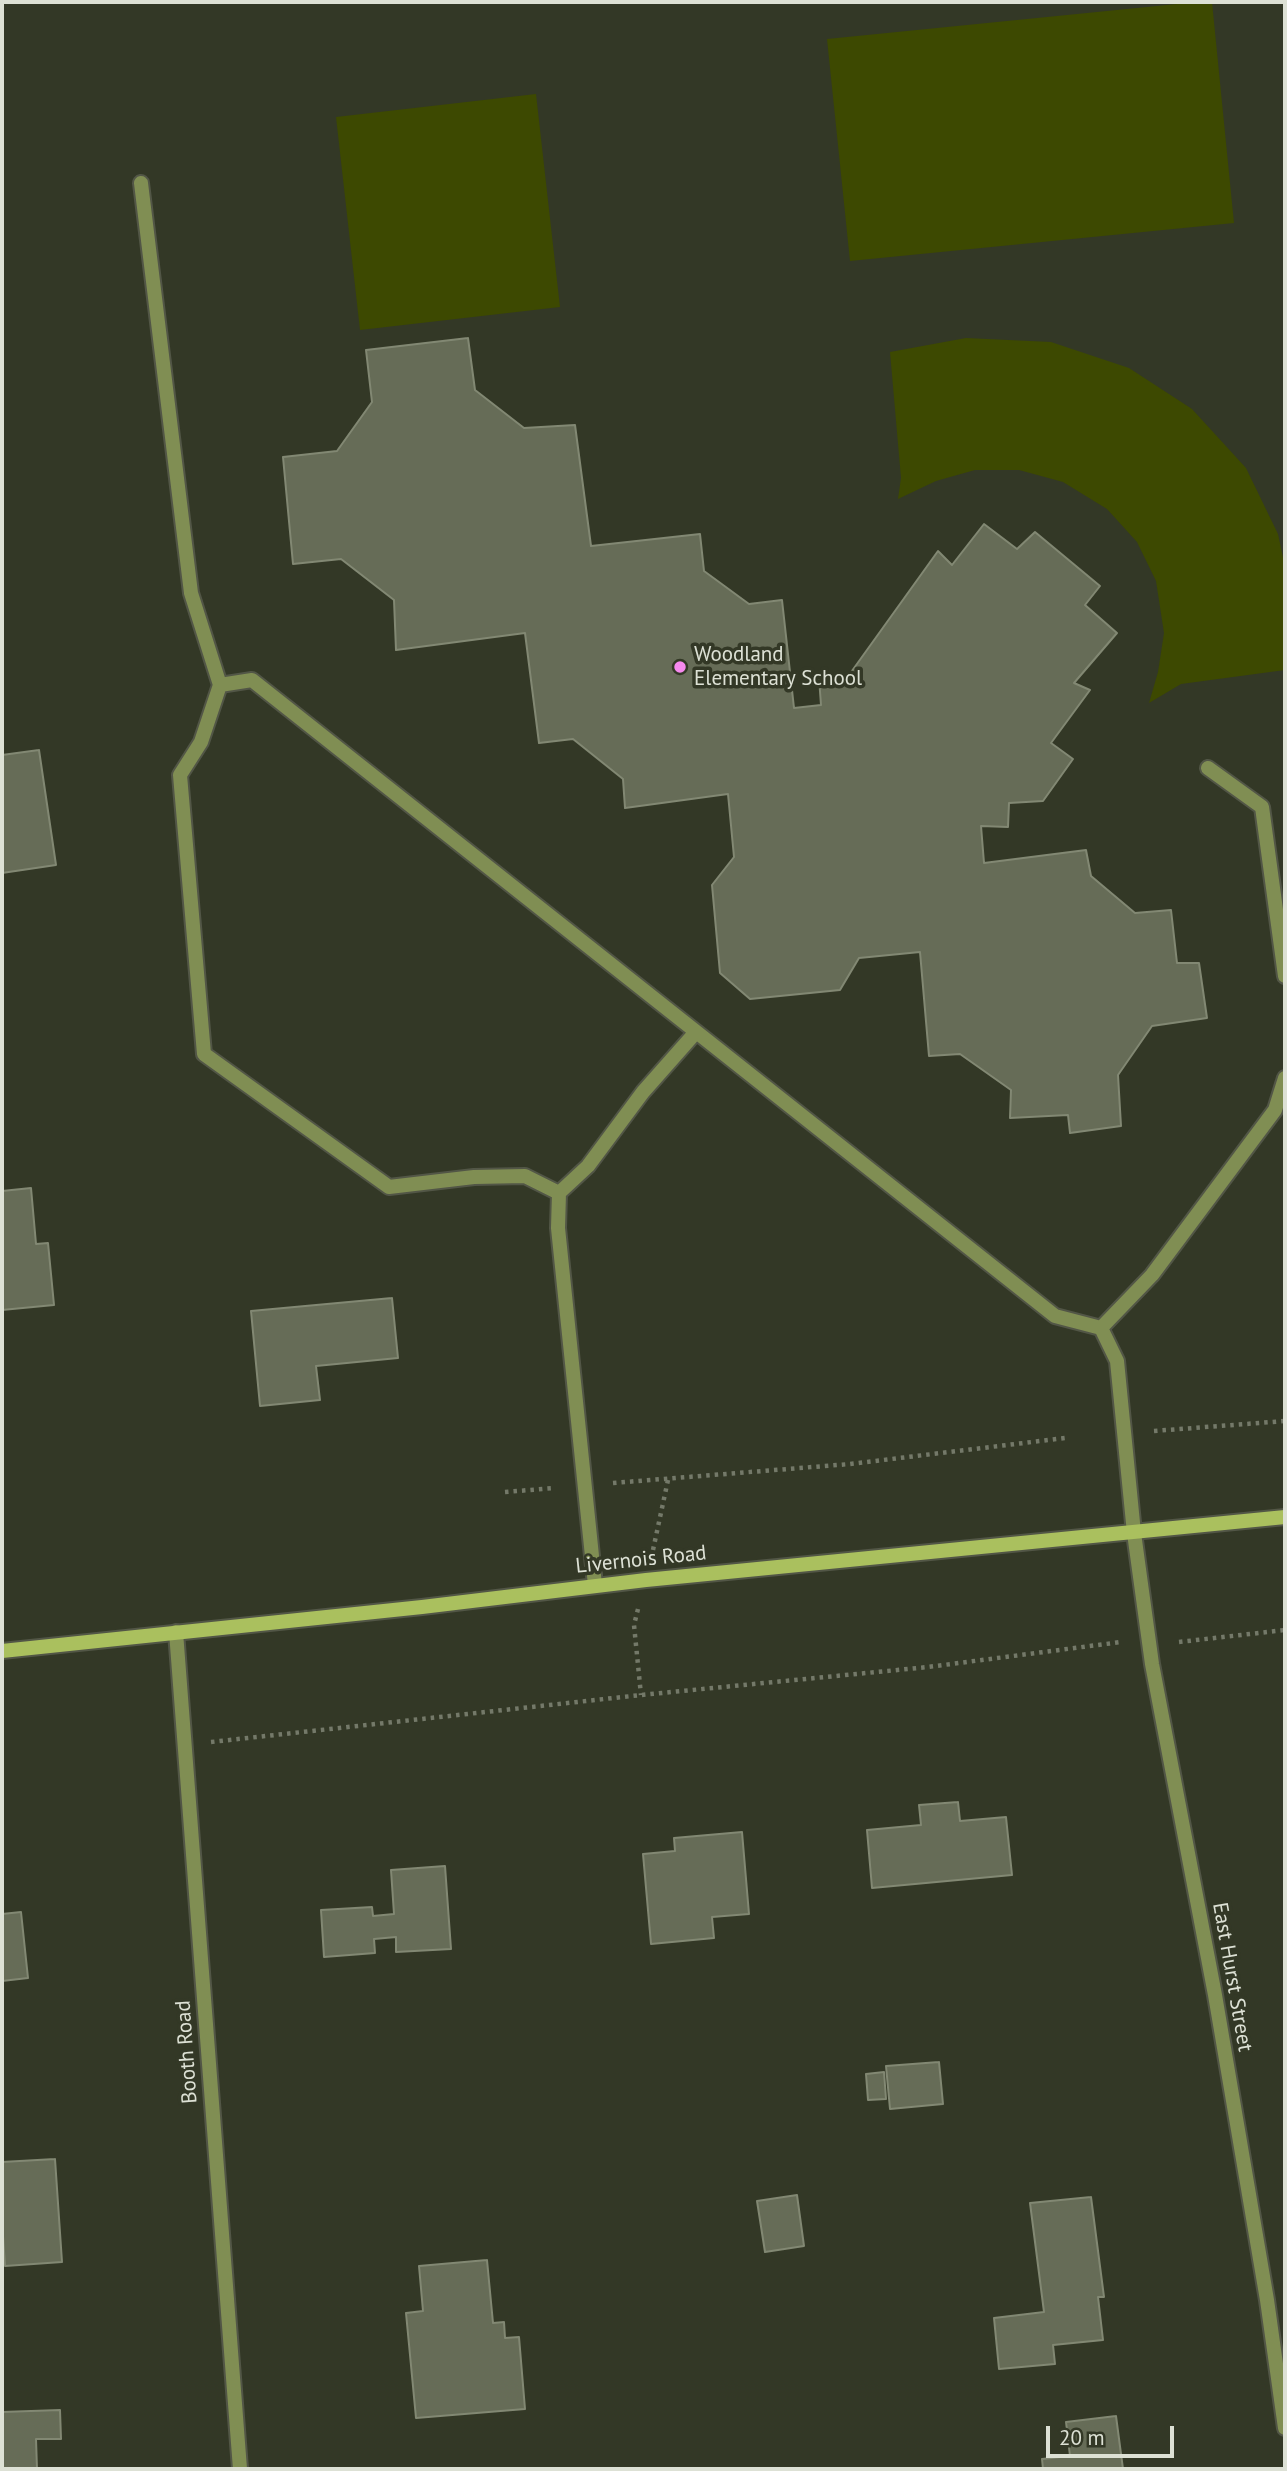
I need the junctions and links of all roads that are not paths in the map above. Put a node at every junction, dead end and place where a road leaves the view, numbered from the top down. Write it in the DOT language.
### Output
graph roads {
  1 [pos="141,183"];
  2 [pos="220,685"];
  3 [pos="1209,768"];
  4 [pos="1285,976"];
  5 [pos="696,1031"];
  6 [pos="1285,1078"];
  7 [pos="559,1193"];
  8 [pos="1101,1328"];
  9 [pos="1285,1517"];
  10 [pos="1134,1533"];
  11 [pos="595,1585"];
  12 [pos="176,1632"];
  13 [pos="2,1651"];
  14 [pos="1285,2428"];
  15 [pos="240,2469"];
  1 -- 2 [label="street"];
  2 -- 5 [label="street"];
  2 -- 7 [label="street"];
  3 -- 4 [label="street"];
  5 -- 7 [label="street"];
  5 -- 8 [label="street"];
  6 -- 8 [label="street"];
  7 -- 11 [label="street"];
  8 -- 10 [label="street, East Hurst Street"];
  9 -- 10 [label="street, Livernois Road"];
  10 -- 11 [label="street, Livernois Road"];
  10 -- 14 [label="street, East Hurst Street"];
  11 -- 12 [label="street, Livernois Road"];
  12 -- 13 [label="street, Livernois Road"];
  12 -- 15 [label="street, Booth Road"];
}
